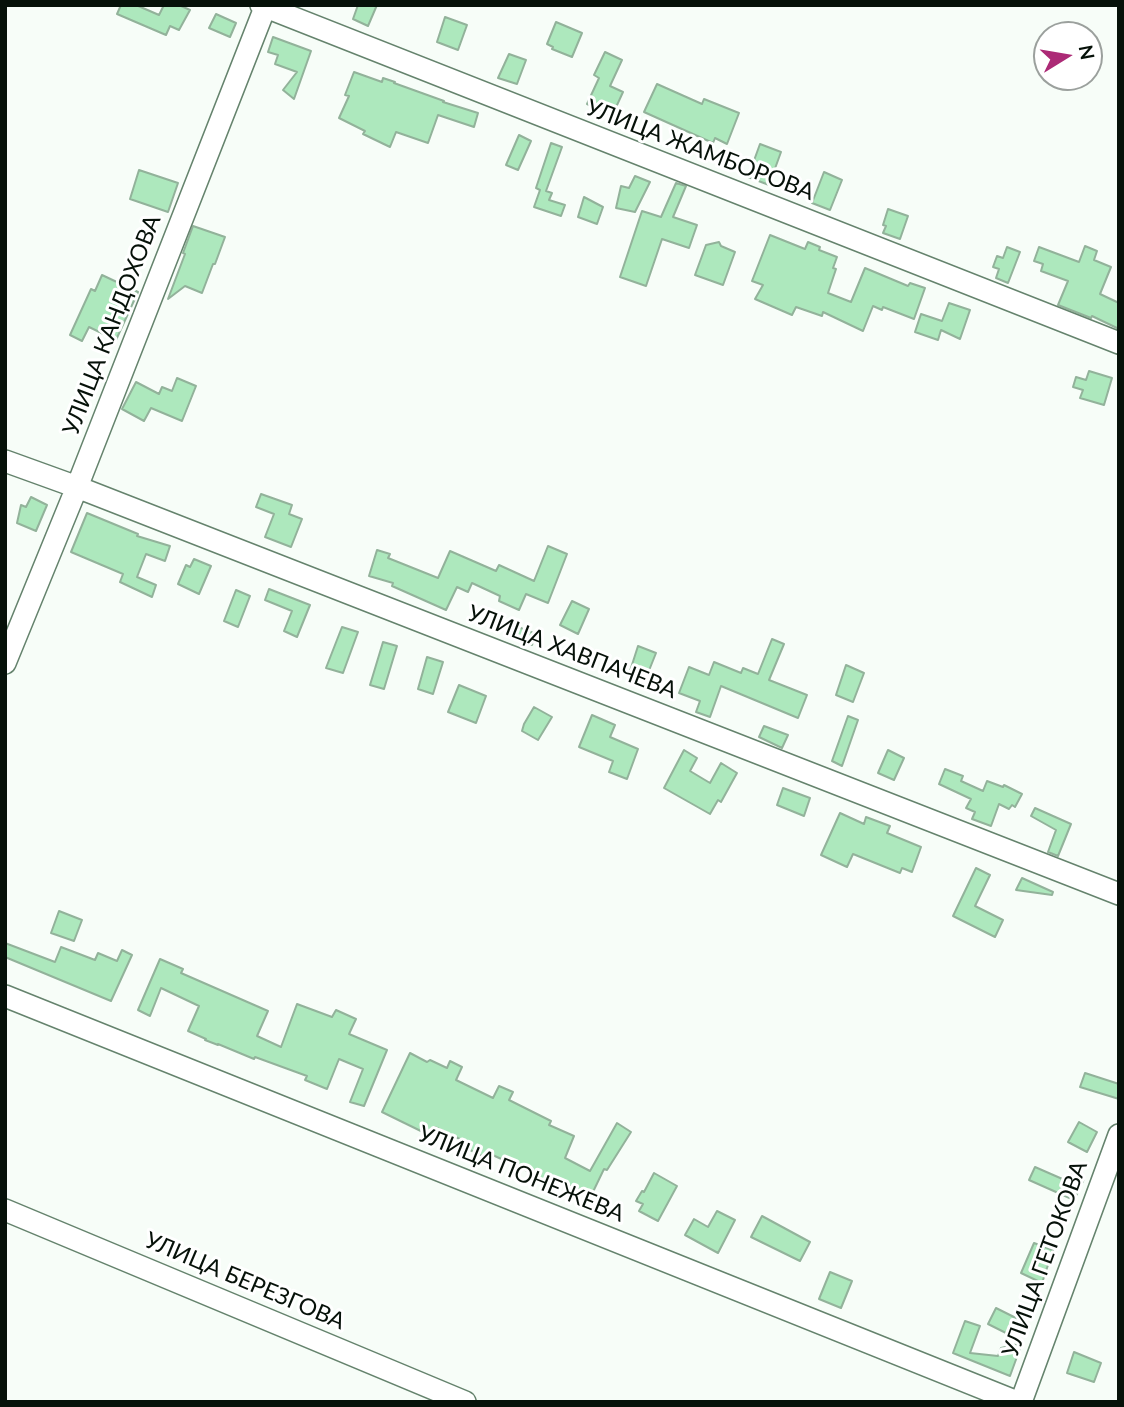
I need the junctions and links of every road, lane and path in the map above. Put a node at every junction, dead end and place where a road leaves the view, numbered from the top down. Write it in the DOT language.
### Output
graph roads {
  1 [pos="264,6"];
  2 [pos="1119,343"];
  3 [pos="5,461"];
  4 [pos="77,487"];
  5 [pos="5,663"];
  6 [pos="1119,894"];
  7 [pos="5,996"];
  8 [pos="1119,1135"];
  9 [pos="5,1209"];
  10 [pos="465,1402"];
  11 [pos="1019,1402"];
  1 -- 2 [label="street, УЛИЦА ЖАМБОРОВА"];
  1 -- 4 [label="street, УЛИЦА КАНДОХОВА"];
  3 -- 4 [label="street, УЛИЦА ХАВПАЧЕВА"];
  4 -- 5 [label="street, УЛИЦА КАНДОХОВА"];
  4 -- 6 [label="street, УЛИЦА ХАВПАЧЕВА"];
  7 -- 11 [label="street, УЛИЦА ПОНЕЖЕВА"];
  8 -- 11 [label="street, УЛИЦА ГЕТОКОВА"];
  9 -- 10 [label="street, УЛИЦА БЕРЕЗГОВА"];
}
